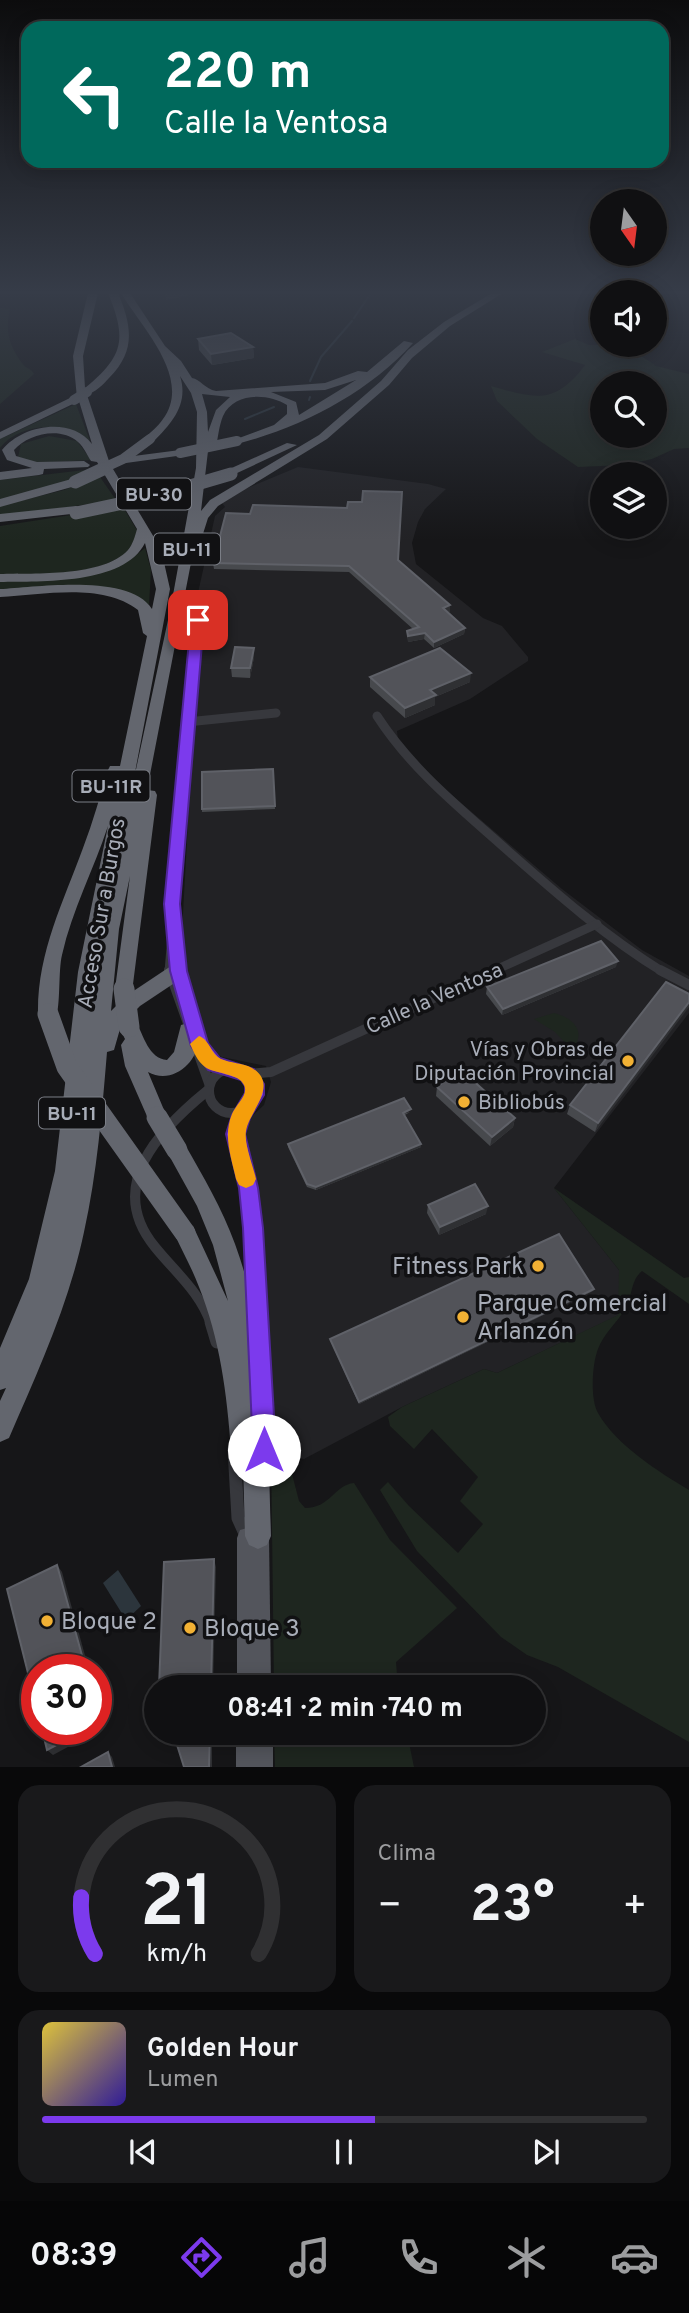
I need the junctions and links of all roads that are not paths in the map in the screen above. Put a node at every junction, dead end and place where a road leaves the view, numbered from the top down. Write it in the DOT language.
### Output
graph roads {
  1 [pos="78,375"];
  2 [pos="105,375"];
  3 [pos="175,375"];
  4 [pos="185,375"];
  5 [pos="187,375"];
  6 [pos="357,375"];
  7 [pos="371,375"];
  8 [pos="386,375"];
  9 [pos="392,375"];
  10 [pos="0,436"];
  11 [pos="237,441"];
  12 [pos="70,466"];
  13 [pos="202,468"];
  14 [pos="0,476"];
  15 [pos="113,481"];
  16 [pos="0,503"];
  17 [pos="0,521"];
  18 [pos="144,527"];
  19 [pos="0,578"];
  20 [pos="0,593"];
  21 [pos="178,606"];
  22 [pos="198,620"];
  23 [pos="153,644"];
  24 [pos="276,713"];
  25 [pos="138,716"];
  26 [pos="377,716"];
  27 [pos="187,722"];
  28 [pos="597,924"];
  29 [pos="174,974"];
  30 [pos="689,985"];
  31 [pos="129,1027"];
  32 [pos="191,1039"];
  33 [pos="228,1070"];
  34 [pos="271,1072"];
  35 [pos="247,1074"];
  36 [pos="208,1087"];
  37 [pos="256,1090"];
  38 [pos="249,1104"];
  39 [pos="54,1281"];
  40 [pos="0,1378"];
  41 [pos="0,1429"];
  42 [pos="253,1537"];
  43 [pos="248,1675"];
  44 [pos="259,1675"];
  45 [pos="248,1745"];
  46 [pos="261,1745"];
  47 [pos="248,1767"];
  48 [pos="261,1767"];
  1 -- 15 [label="highway, Acceso Sur a Burgos / BU-11"];
  2 -- 10 [label="highway, bridge"];
  3 -- 16 [label="highway, bridge"];
  4 -- 13 [label="highway, Acceso Sur a Burgos / BU-11"];
  5 -- 6 [label="highway"];
  7 -- 11 [label="highway, BU-30"];
  8 -- 17 [label="highway, bridge"];
  9 -- 21 [label="highway"];
  11 -- 12 [label="highway, BU-30, bridge"];
  11 -- 13 [label="highway"];
  12 -- 14 [label="highway, BU-30"];
  12 -- 15 [label="highway"];
  13 -- 21 [label="highway, Acceso Sur a Burgos / BU-11"];
  15 -- 18 [label="highway, Acceso Sur a Burgos / BU-11"];
  18 -- 19 [label="highway"];
  18 -- 23 [label="highway, Acceso Sur a Burgos / BU-11"];
  20 -- 23 [label="highway"];
  21 -- 31 [label="highway, BU-11R, bridge"];
  21 -- 39 [label="highway, Acceso Sur a Burgos / BU-11"];
  22 -- 27 [label="street"];
  23 -- 25 [label="highway, Acceso Sur a Burgos / BU-11"];
  24 -- 27 [label="street"];
  25 -- 39 [label="highway, Acceso Sur a Burgos / BU-11"];
  25 -- 42 [label="highway, BU-11R, bridge"];
  26 -- 28 [label="street"];
  27 -- 29 [label="street"];
  28 -- 30 [label="street"];
  28 -- 34 [label="street, Calle la Ventosa"];
  29 -- 32 [label="street"];
  29 -- 39 [label="highway"];
  31 -- 32 [label="highway"];
  31 -- 42 [label="highway, bridge"];
  32 -- 33 [label="street"];
  32 -- 36 [label="street"];
  33 -- 35 [label="street"];
  33 -- 36 [label="street"];
  34 -- 35 [label="street, Calle la Ventosa"];
  34 -- 37 [label="street, Calle la Ventosa"];
  35 -- 37 [label="street"];
  36 -- 38 [label="street"];
  36 -- 42 [label="street"];
  37 -- 38 [label="street"];
  38 -- 42 [label="street"];
  39 -- 40 [label="highway, Acceso Sur a Burgos / BU-11"];
  39 -- 41 [label="highway, Acceso Sur a Burgos / BU-11"];
  42 -- 43 [label="main road"];
  42 -- 44 [label="main road"];
  45 -- 47 [label="main road"];
  46 -- 48 [label="main road"];
}
